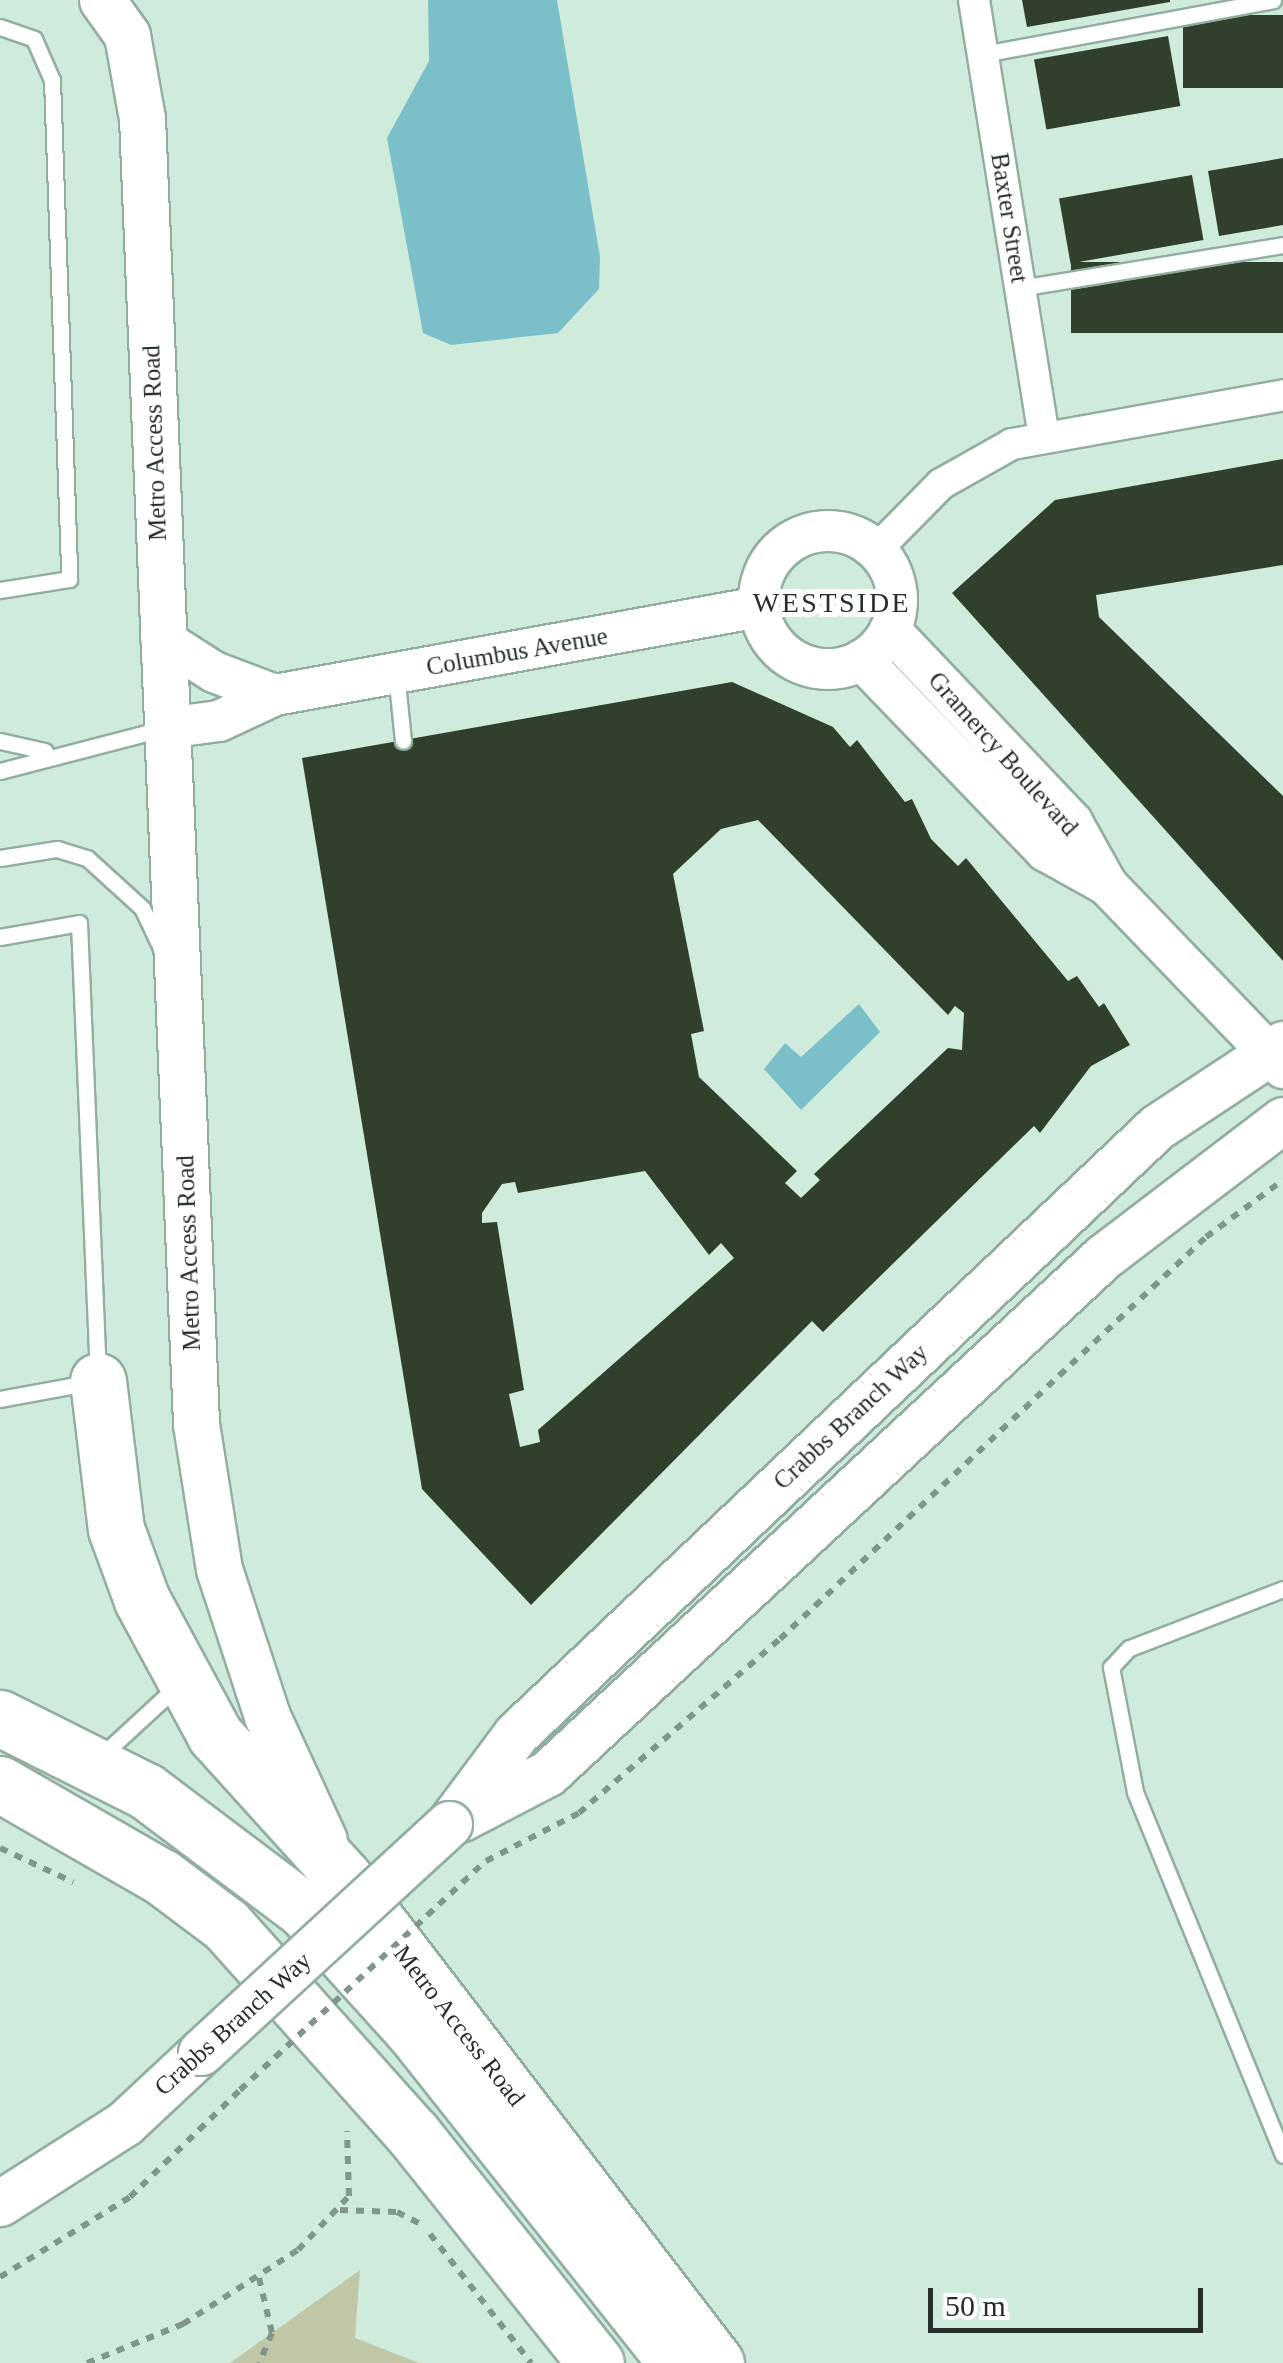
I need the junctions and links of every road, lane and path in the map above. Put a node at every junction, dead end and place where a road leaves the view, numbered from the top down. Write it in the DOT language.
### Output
graph roads {
  1 [pos="102,0"];
  2 [pos="974,0"];
  3 [pos="1273,0"];
  4 [pos="0,26"];
  5 [pos="982,54"];
  6 [pos="1283,244"];
  7 [pos="1020,288"];
  8 [pos="1283,395"];
  9 [pos="1044,436"];
  10 [pos="876,550"];
  11 [pos="0,590"];
  12 [pos="758,606"];
  13 [pos="890,630"];
  14 [pos="161,638"];
  15 [pos="862,660"];
  16 [pos="396,674"];
  17 [pos="275,695"];
  18 [pos="168,728"];
  19 [pos="0,740"];
  20 [pos="403,741"];
  21 [pos="46,752"];
  22 [pos="0,770"];
  23 [pos="0,858"];
  24 [pos="1108,885"];
  25 [pos="0,936"];
  26 [pos="178,985"];
  27 [pos="1278,1055"];
  28 [pos="1283,1120"];
  29 [pos="1283,1180"];
  30 [pos="98,1381"];
  31 [pos="0,1399"];
  32 [pos="1283,1589"];
  33 [pos="184,1679"];
  34 [pos="0,1718"];
  35 [pos="92,1764"];
  36 [pos="0,1784"];
  37 [pos="449,1824"];
  38 [pos="0,1848"];
  39 [pos="344,1878"];
  40 [pos="91,1892"];
  41 [pos="277,2039"];
  42 [pos="290,2054"];
  43 [pos="343,2120"];
  44 [pos="1283,2155"];
  45 [pos="0,2203"];
  46 [pos="340,2210"];
  47 [pos="0,2276"];
  48 [pos="258,2278"];
  49 [pos="87,2363"];
  50 [pos="259,2363"];
  51 [pos="531,2363"];
  52 [pos="596,2363"];
  53 [pos="677,2363"];
  54 [pos="716,2363"];
  1 -- 14 [label="main road, Metro Access Road"];
  2 -- 5 [label="street, Baxter Street"];
  3 -- 5 [label="lane"];
  4 -- 11 [label="lane"];
  5 -- 7 [label="street, Baxter Street"];
  6 -- 7 [label="lane"];
  7 -- 9 [label="street, Baxter Street"];
  8 -- 9 [label="street"];
  9 -- 10 [label="street"];
  10 -- 12 [label="street"];
  10 -- 13 [label="street"];
  12 -- 15 [label="street"];
  12 -- 16 [label="street, Columbus Avenue"];
  13 -- 15 [label="street"];
  13 -- 24 [label="street, Gramercy Boulevard"];
  14 -- 17 [label="street"];
  14 -- 18 [label="main road, Metro Access Road"];
  15 -- 24 [label="street, Gramercy Boulevard"];
  16 -- 17 [label="street, Columbus Avenue"];
  16 -- 20 [label="lane"];
  17 -- 18 [label="street, Columbus Avenue"];
  18 -- 21 [label="lane"];
  18 -- 26 [label="main road, Metro Access Road"];
  19 -- 21 [label="lane"];
  21 -- 22 [label="lane"];
  23 -- 26 [label="lane"];
  24 -- 27 [label="street, Gramercy Boulevard"];
  25 -- 30 [label="lane"];
  26 -- 39 [label="main road, Metro Access Road"];
  27 -- 37 [label="main road, Crabbs Branch Way"];
  28 -- 37 [label="main road, Crabbs Branch Way"];
  29 -- 47 [label="path, bridge"];
  30 -- 31 [label="lane"];
  30 -- 33 [label="highway"];
  32 -- 44 [label="lane"];
  33 -- 35 [label="lane"];
  33 -- 39 [label="highway"];
  34 -- 35 [label="highway"];
  35 -- 53 [label="highway"];
  36 -- 52 [label="highway"];
  37 -- 45 [label="main road, Crabbs Branch Way, bridge"];
  38 -- 40 [label="path"];
  39 -- 54 [label="highway, Metro Access Road"];
  41 -- 42 [label="path"];
  43 -- 46 [label="path"];
  46 -- 48 [label="path"];
  46 -- 51 [label="path"];
  48 -- 49 [label="path"];
  48 -- 50 [label="path"];
}
